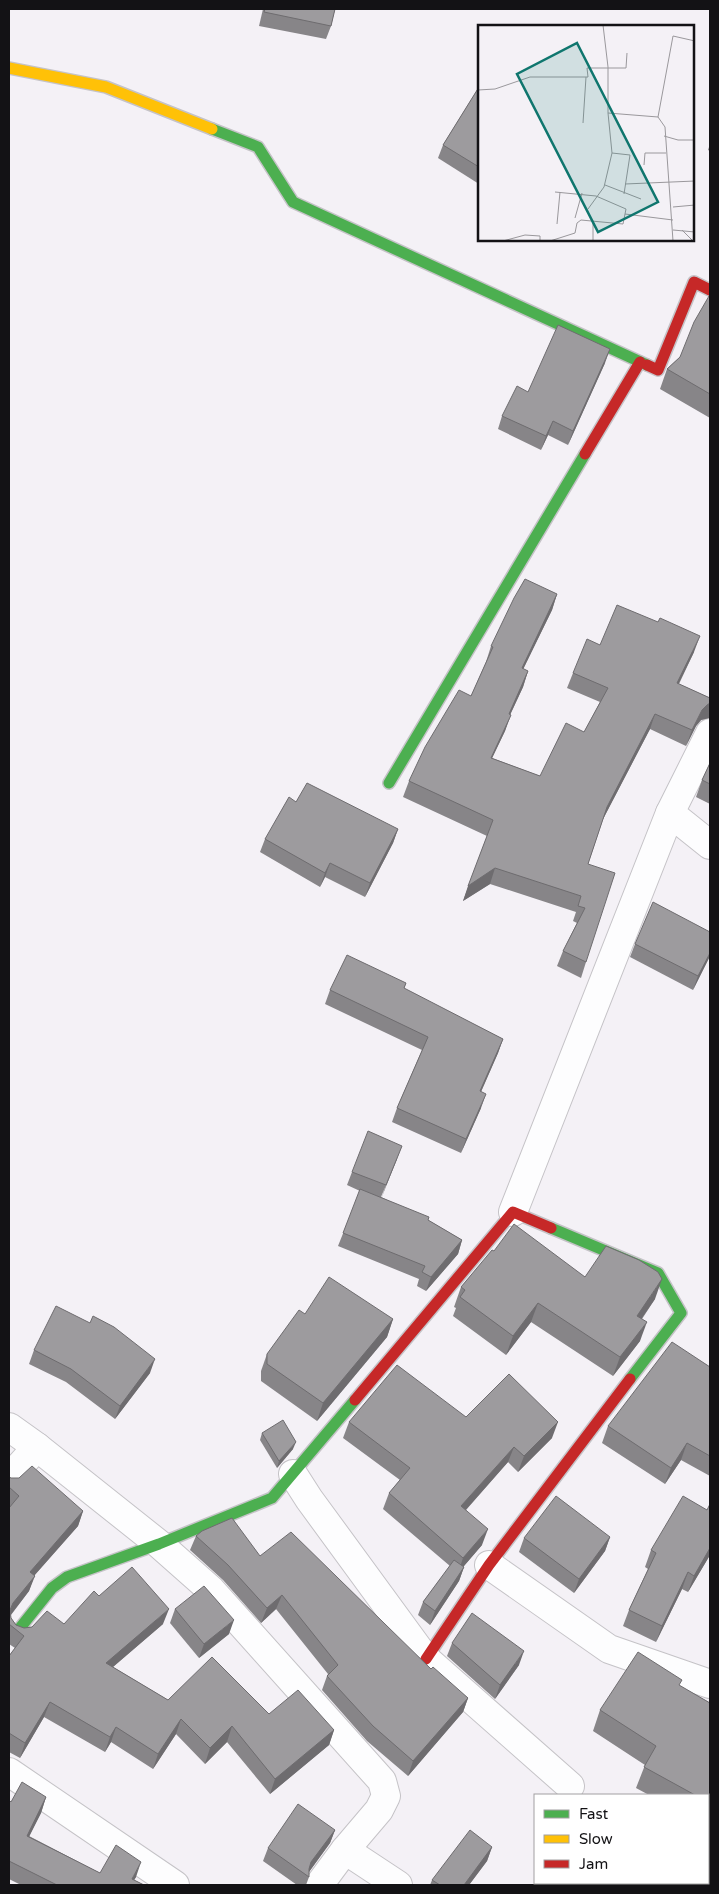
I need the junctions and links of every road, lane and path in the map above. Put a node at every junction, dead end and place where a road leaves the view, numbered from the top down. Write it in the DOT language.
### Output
graph roads {
  1 [pos="9,68"];
  2 [pos="710,290"];
  3 [pos="640,362"];
  4 [pos="710,733"];
  5 [pos="389,783"];
  6 [pos="670,813"];
  7 [pos="710,845"];
  8 [pos="513,1212"];
  9 [pos="9,1427"];
  10 [pos="37,1447"];
  11 [pos="293,1474"];
  12 [pos="9,1478"];
  13 [pos="159,1544"];
  14 [pos="489,1565"];
  15 [pos="20,1628"];
  16 [pos="426,1659"];
  17 [pos="710,1684"];
  18 [pos="9,1772"];
  19 [pos="570,1786"];
  20 [pos="345,1850"];
  21 [pos="175,1885"];
  22 [pos="319,1885"];
  23 [pos="398,1885"];
  1 -- 3 [label="street"];
  2 -- 3 [label="street"];
  3 -- 5 [label="street"];
  4 -- 6 [label="street"];
  6 -- 7 [label="street"];
  6 -- 8 [label="street"];
  8 -- 11 [label="street"];
  8 -- 14 [label="street"];
  9 -- 10 [label="street"];
  10 -- 12 [label="street"];
  10 -- 13 [label="street"];
  11 -- 13 [label="street"];
  11 -- 16 [label="street"];
  13 -- 15 [label="street"];
  13 -- 20 [label="street"];
  14 -- 16 [label="street"];
  14 -- 17 [label="street"];
  16 -- 19 [label="street"];
  18 -- 21 [label="street"];
  20 -- 22 [label="street"];
  20 -- 23 [label="street"];
}
